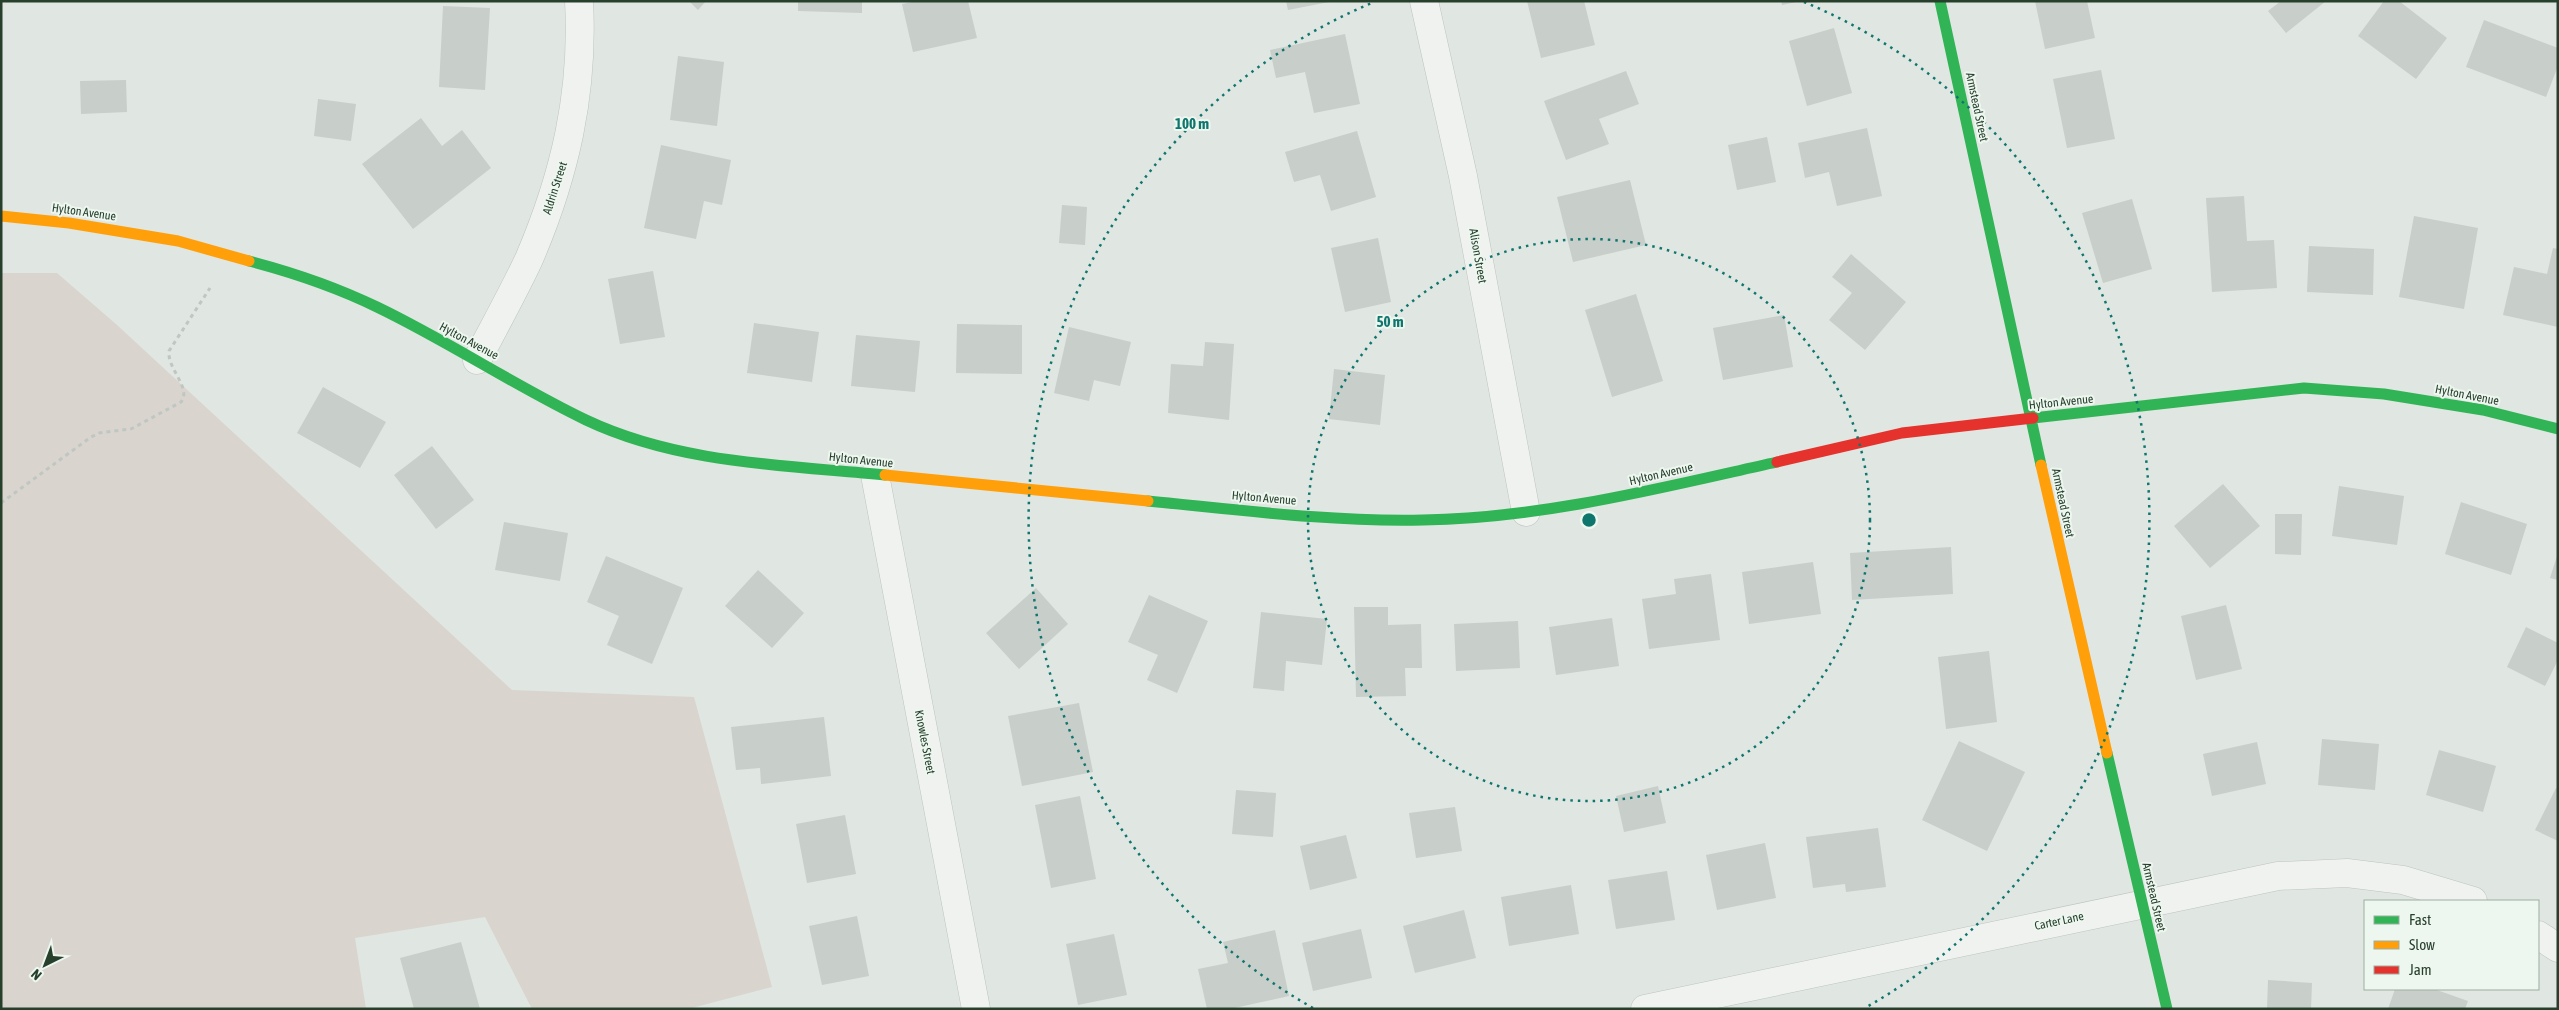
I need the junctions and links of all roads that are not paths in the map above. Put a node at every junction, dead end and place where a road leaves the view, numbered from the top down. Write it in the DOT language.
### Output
graph roads {
  1 [pos="579,1"];
  2 [pos="1424,1"];
  3 [pos="1940,1"];
  4 [pos="1,216"];
  5 [pos="477,360"];
  6 [pos="2031,419"];
  7 [pos="2558,430"];
  8 [pos="875,475"];
  9 [pos="1526,512"];
  10 [pos="2470,900"];
  11 [pos="2142,903"];
  12 [pos="2539,936"];
  13 [pos="2558,948"];
  14 [pos="976,1009"];
  15 [pos="1646,1009"];
  16 [pos="2166,1009"];
  1 -- 5 [label="street, Aldrin Street"];
  2 -- 9 [label="street, Alison Street"];
  3 -- 6 [label="street, Armstead Street"];
  4 -- 5 [label="street, Hylton Avenue"];
  5 -- 8 [label="street, Hylton Avenue"];
  6 -- 7 [label="street, Hylton Avenue"];
  6 -- 9 [label="street, Hylton Avenue"];
  6 -- 11 [label="street, Armstead Street"];
  8 -- 9 [label="street, Hylton Avenue"];
  8 -- 14 [label="street, Knowles Street"];
  10 -- 11 [label="street, Carter Lane"];
  11 -- 15 [label="street, Carter Lane"];
  11 -- 16 [label="street, Armstead Street"];
  12 -- 13 [label="street"];
}
